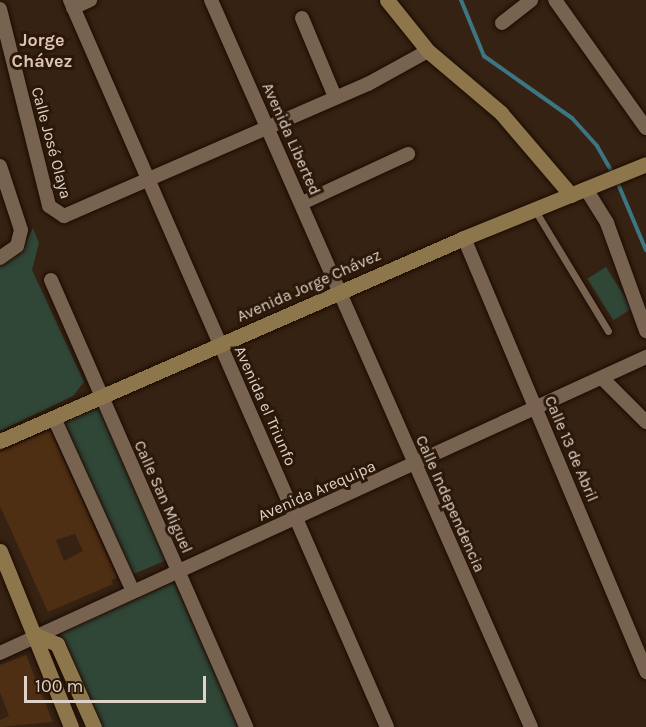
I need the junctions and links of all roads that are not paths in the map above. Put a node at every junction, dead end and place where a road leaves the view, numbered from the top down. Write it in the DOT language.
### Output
graph roads {
  1 [pos="90,0"];
  2 [pos="211,0"];
  3 [pos="387,0"];
  4 [pos="531,0"];
  5 [pos="555,0"];
  6 [pos="71,4"];
  7 [pos="0,9"];
  8 [pos="302,18"];
  9 [pos="502,22"];
  10 [pos="428,51"];
  11 [pos="335,97"];
  12 [pos="267,126"];
  13 [pos="646,128"];
  14 [pos="408,154"];
  15 [pos="0,166"];
  16 [pos="639,170"];
  17 [pos="147,178"];
  18 [pos="591,187"];
  19 [pos="571,195"];
  20 [pos="302,204"];
  21 [pos="536,212"];
  22 [pos="464,238"];
  23 [pos="0,258"];
  24 [pos="51,280"];
  25 [pos="342,292"];
  26 [pos="646,330"];
  27 [pos="608,331"];
  28 [pos="220,345"];
  29 [pos="646,357"];
  30 [pos="603,379"];
  31 [pos="102,397"];
  32 [pos="537,410"];
  33 [pos="54,418"];
  34 [pos="646,422"];
  35 [pos="0,441"];
  36 [pos="414,465"];
  37 [pos="296,519"];
  38 [pos="0,551"];
  39 [pos="178,571"];
  40 [pos="132,589"];
  41 [pos="38,636"];
  42 [pos="0,653"];
  43 [pos="646,672"];
  44 [pos="71,727"];
  45 [pos="94,727"];
  46 [pos="246,727"];
  47 [pos="387,727"];
  48 [pos="531,727"];
  1 -- 6 [label="street"];
  2 -- 12 [label="street, Avenida Liberted"];
  3 -- 10 [label="street"];
  4 -- 9 [label="street"];
  5 -- 13 [label="street"];
  6 -- 17 [label="street, Avenida el Triunfo"];
  7 -- 17 [label="street, Calle José Olaya"];
  8 -- 11 [label="street"];
  10 -- 11 [label="street"];
  10 -- 19 [label="street"];
  11 -- 12 [label="street"];
  12 -- 17 [label="street"];
  12 -- 20 [label="street, Avenida Liberted"];
  14 -- 20 [label="street"];
  15 -- 23 [label="street"];
  16 -- 18 [label="street, Avenida Jorge Chávez"];
  17 -- 28 [label="street, Avenida el Triunfo"];
  18 -- 19 [label="street, Avenida Jorge Chávez"];
  18 -- 26 [label="street"];
  19 -- 21 [label="street, Avenida Jorge Chávez"];
  20 -- 25 [label="street, Avenida Liberted"];
  21 -- 22 [label="street, Avenida Jorge Chávez"];
  21 -- 27 [label="lane"];
  22 -- 25 [label="street, Avenida Jorge Chávez"];
  22 -- 32 [label="street, Calle 13 de Abril"];
  24 -- 31 [label="street, Calle San Miguel"];
  25 -- 28 [label="street, Avenida Jorge Chávez"];
  25 -- 36 [label="street, Calle Independencia"];
  28 -- 31 [label="street, Avenida Jorge Chávez"];
  28 -- 37 [label="street, Avenida el Triunfo"];
  29 -- 30 [label="street, Avenida Arequipa"];
  30 -- 32 [label="street, Avenida Arequipa"];
  30 -- 34 [label="street"];
  31 -- 33 [label="street, Avenida Jorge Chávez"];
  31 -- 39 [label="street, Calle San Miguel"];
  32 -- 36 [label="street, Avenida Arequipa"];
  32 -- 43 [label="street, Calle 13 de Abril"];
  33 -- 35 [label="street, Avenida Jorge Chávez"];
  33 -- 40 [label="street"];
  36 -- 37 [label="street, Avenida Arequipa"];
  36 -- 48 [label="street, Calle Independencia"];
  37 -- 39 [label="street, Avenida Arequipa"];
  37 -- 47 [label="street, Avenida el Triunfo"];
  38 -- 41 [label="street"];
  39 -- 40 [label="street, Avenida Arequipa"];
  39 -- 46 [label="street, Calle San Miguel"];
  40 -- 41 [label="street, Avenida Arequipa"];
  41 -- 42 [label="street, Avenida Arequipa"];
  41 -- 44 [label="street"];
  41 -- 45 [label="street"];
}
